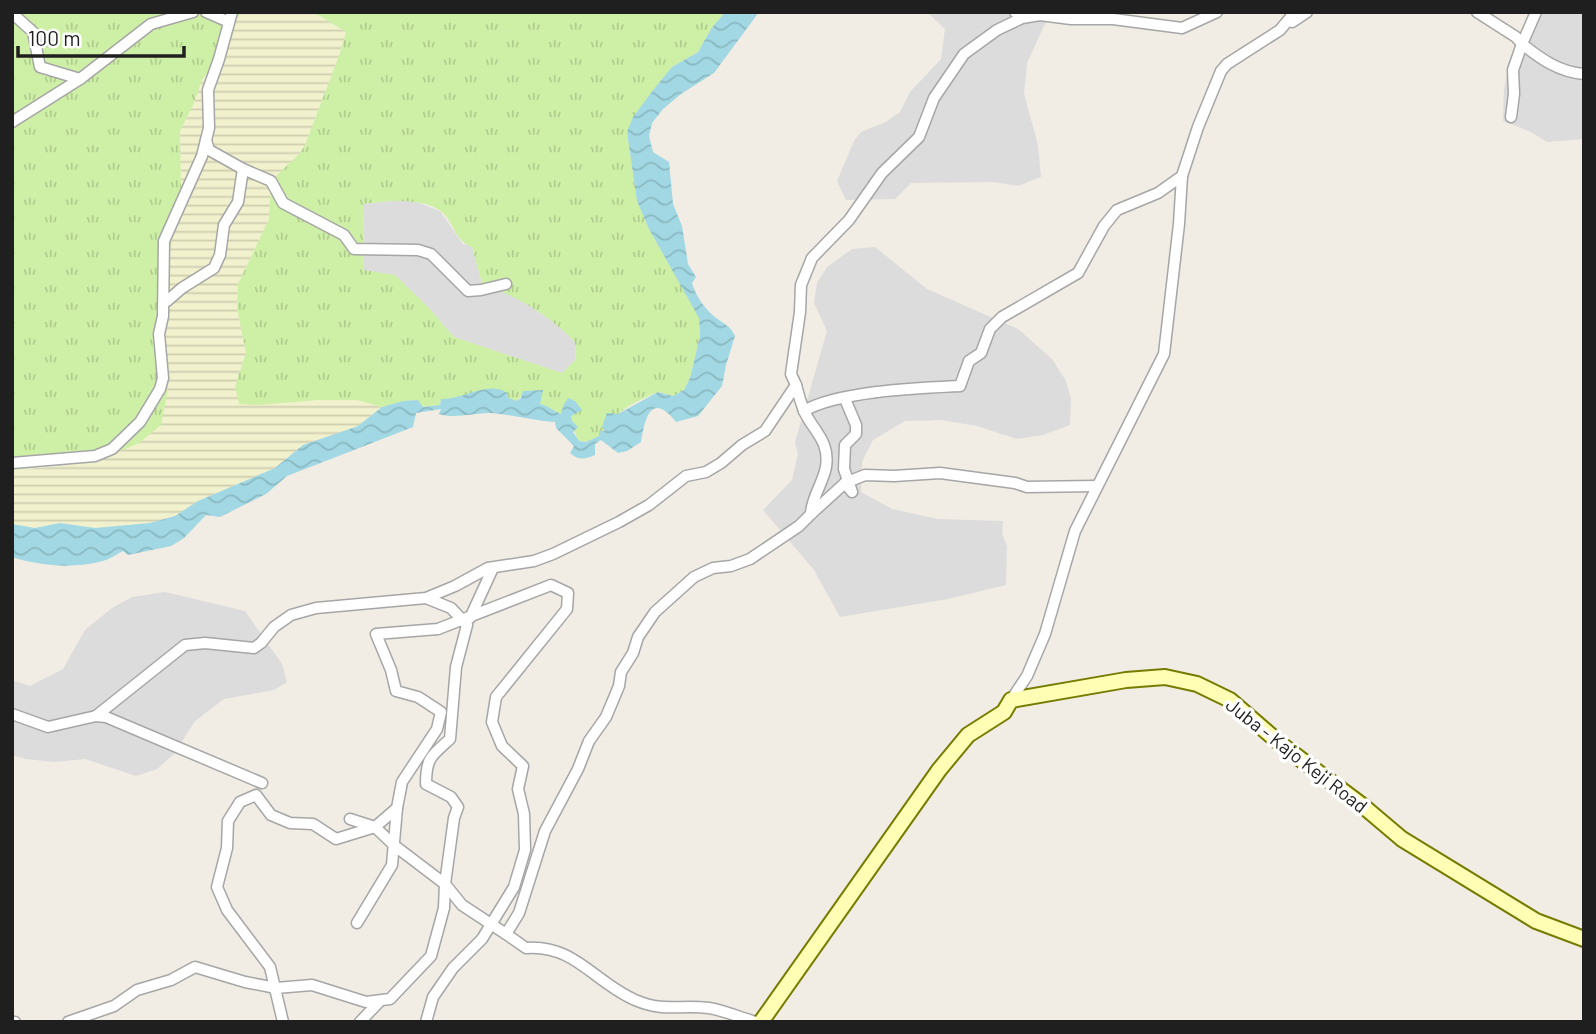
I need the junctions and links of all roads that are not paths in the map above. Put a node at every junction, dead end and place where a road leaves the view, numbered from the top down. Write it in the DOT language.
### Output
graph roads {
  1 [pos="194,12"];
  2 [pos="206,12"];
  3 [pos="1217,12"];
  4 [pos="1295,12"];
  5 [pos="1307,12"];
  6 [pos="1477,12"];
  7 [pos="1536,12"];
  8 [pos="12,13"];
  9 [pos="1018,15"];
  10 [pos="230,17"];
  11 [pos="1280,30"];
  12 [pos="1522,44"];
  13 [pos="1584,74"];
  14 [pos="80,79"];
  15 [pos="1511,117"];
  16 [pos="12,122"];
  17 [pos="206,139"];
  18 [pos="243,169"];
  19 [pos="1182,176"];
  20 [pos="506,285"];
  21 [pos="167,301"];
  22 [pos="796,385"];
  23 [pos="845,399"];
  24 [pos="804,411"];
  25 [pos="12,463"];
  26 [pos="845,483"];
  27 [pos="1096,486"];
  28 [pos="811,514"];
  29 [pos="493,568"];
  30 [pos="426,597"];
  31 [pos="467,625"];
  32 [pos="1011,700"];
  33 [pos="12,714"];
  34 [pos="96,716"];
  35 [pos="262,783"];
  36 [pos="397,807"];
  37 [pos="350,819"];
  38 [pos="374,827"];
  39 [pos="395,846"];
  40 [pos="445,884"];
  41 [pos="357,923"];
  42 [pos="506,934"];
  43 [pos="1584,939"];
  44 [pos="379,1002"];
  45 [pos="68,1022"];
  46 [pos="283,1022"];
  47 [pos="360,1022"];
  48 [pos="426,1022"];
  49 [pos="756,1022"];
  50 [pos="761,1022"];
  1 -- 14 [label="street"];
  2 -- 10 [label="street"];
  3 -- 9 [label="street"];
  4 -- 11 [label="street"];
  5 -- 11 [label="street"];
  6 -- 12 [label="street"];
  7 -- 12 [label="street"];
  8 -- 14 [label="street"];
  9 -- 22 [label="street"];
  10 -- 17 [label="street"];
  11 -- 19 [label="street"];
  12 -- 13 [label="street"];
  12 -- 15 [label="street"];
  14 -- 16 [label="street"];
  17 -- 18 [label="street"];
  17 -- 25 [label="street"];
  18 -- 20 [label="street"];
  18 -- 21 [label="street"];
  19 -- 23 [label="street"];
  19 -- 27 [label="street"];
  22 -- 24 [label="street"];
  22 -- 29 [label="street"];
  23 -- 24 [label="street"];
  23 -- 26 [label="street"];
  24 -- 28 [label="street"];
  26 -- 27 [label="street"];
  26 -- 28 [label="street"];
  27 -- 32 [label="street"];
  28 -- 42 [label="street"];
  29 -- 30 [label="street"];
  29 -- 31 [label="street"];
  30 -- 31 [label="street"];
  30 -- 34 [label="street"];
  31 -- 40 [label="street"];
  32 -- 43 [label="main road, Juba - Kajo Keji Road"];
  32 -- 50 [label="main road"];
  33 -- 34 [label="street"];
  34 -- 35 [label="street"];
  36 -- 38 [label="street"];
  36 -- 39 [label="street"];
  36 -- 48 [label="street"];
  37 -- 38 [label="street"];
  38 -- 39 [label="street"];
  38 -- 46 [label="street"];
  39 -- 40 [label="street"];
  39 -- 41 [label="street"];
  40 -- 42 [label="street"];
  40 -- 44 [label="street"];
  42 -- 49 [label="street"];
  44 -- 45 [label="street"];
  44 -- 47 [label="street"];
}
